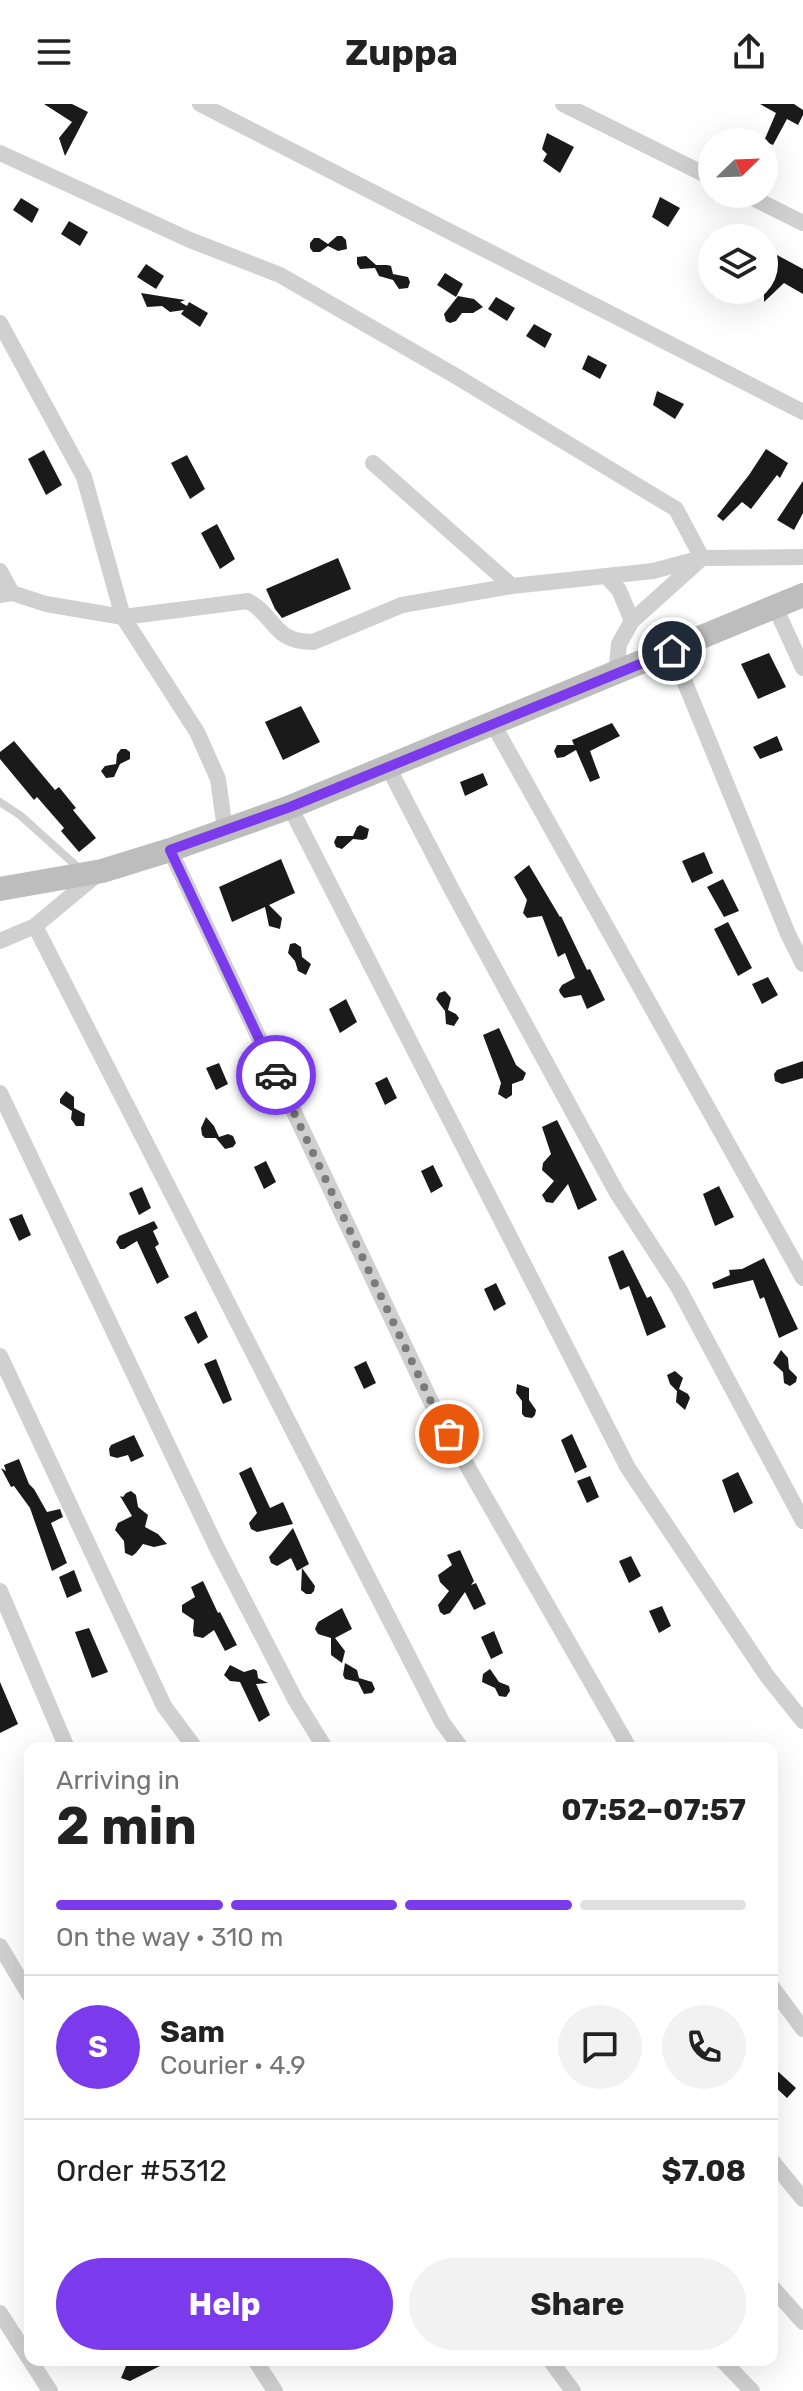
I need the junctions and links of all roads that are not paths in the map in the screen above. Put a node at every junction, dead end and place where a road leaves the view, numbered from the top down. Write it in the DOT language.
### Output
graph roads {
  1 [pos="200,104"];
  2 [pos="563,104"];
  3 [pos="0,153"];
  4 [pos="698,171"];
  5 [pos="773,208"];
  6 [pos="803,223"];
  7 [pos="0,323"];
  8 [pos="803,412"];
  9 [pos="373,463"];
  10 [pos="803,557"];
  11 [pos="702,558"];
  12 [pos="0,571"];
  13 [pos="607,577"];
  14 [pos="512,586"];
  15 [pos="6,594"];
  16 [pos="803,595"];
  17 [pos="775,607"];
  18 [pos="123,617"];
  19 [pos="632,621"];
  20 [pos="672,651"];
  21 [pos="803,668"];
  22 [pos="616,674"];
  23 [pos="493,724"];
  24 [pos="388,767"];
  25 [pos="0,802"];
  26 [pos="290,807"];
  27 [pos="225,830"];
  28 [pos="170,850"];
  29 [pos="93,872"];
  30 [pos="0,889"];
  31 [pos="35,926"];
  32 [pos="0,941"];
  33 [pos="803,964"];
  34 [pos="0,1093"];
  35 [pos="803,1278"];
  36 [pos="0,1356"];
  37 [pos="803,1521"];
  38 [pos="0,1591"];
  39 [pos="803,1721"];
  40 [pos="64,1742"];
  41 [pos="191,1742"];
  42 [pos="321,1742"];
  43 [pos="457,1742"];
  44 [pos="626,1742"];
  45 [pos="0,1946"];
  46 [pos="24,1986"];
  47 [pos="778,1995"];
  48 [pos="803,2029"];
  49 [pos="778,2168"];
  50 [pos="803,2199"];
  51 [pos="778,2294"];
  52 [pos="0,2313"];
  53 [pos="803,2322"];
  54 [pos="24,2350"];
  55 [pos="34,2366"];
  56 [pos="259,2366"];
  57 [pos="554,2366"];
  58 [pos="728,2366"];
  59 [pos="50,2391"];
  60 [pos="275,2391"];
  61 [pos="573,2391"];
  62 [pos="752,2391"];
  1 -- 8 [label="street"];
  2 -- 4 [label="street"];
  3 -- 11 [label="street"];
  5 -- 6 [label="street"];
  7 -- 18 [label="street"];
  9 -- 14 [label="street"];
  10 -- 11 [label="street"];
  11 -- 13 [label="street"];
  11 -- 19 [label="street"];
  12 -- 15 [label="street"];
  13 -- 14 [label="street"];
  13 -- 19 [label="street"];
  14 -- 18 [label="street"];
  15 -- 18 [label="street"];
  16 -- 17 [label="street"];
  17 -- 20 [label="street"];
  17 -- 21 [label="street"];
  18 -- 27 [label="street"];
  19 -- 22 [label="street"];
  20 -- 22 [label="street"];
  20 -- 33 [label="street"];
  22 -- 23 [label="street"];
  23 -- 24 [label="street"];
  23 -- 35 [label="street"];
  24 -- 26 [label="street"];
  24 -- 37 [label="street"];
  25 -- 29 [label="lane"];
  26 -- 27 [label="street"];
  26 -- 39 [label="street"];
  27 -- 28 [label="street"];
  28 -- 29 [label="street"];
  28 -- 44 [label="street"];
  29 -- 30 [label="street"];
  29 -- 31 [label="street"];
  31 -- 32 [label="street"];
  31 -- 43 [label="street"];
  34 -- 42 [label="street"];
  36 -- 41 [label="street"];
  38 -- 40 [label="street"];
  45 -- 46 [label="street"];
  47 -- 48 [label="street"];
  49 -- 50 [label="street"];
  51 -- 53 [label="street"];
  52 -- 54 [label="street"];
  55 -- 59 [label="street"];
  56 -- 60 [label="street"];
  57 -- 61 [label="street"];
  58 -- 62 [label="street"];
}
